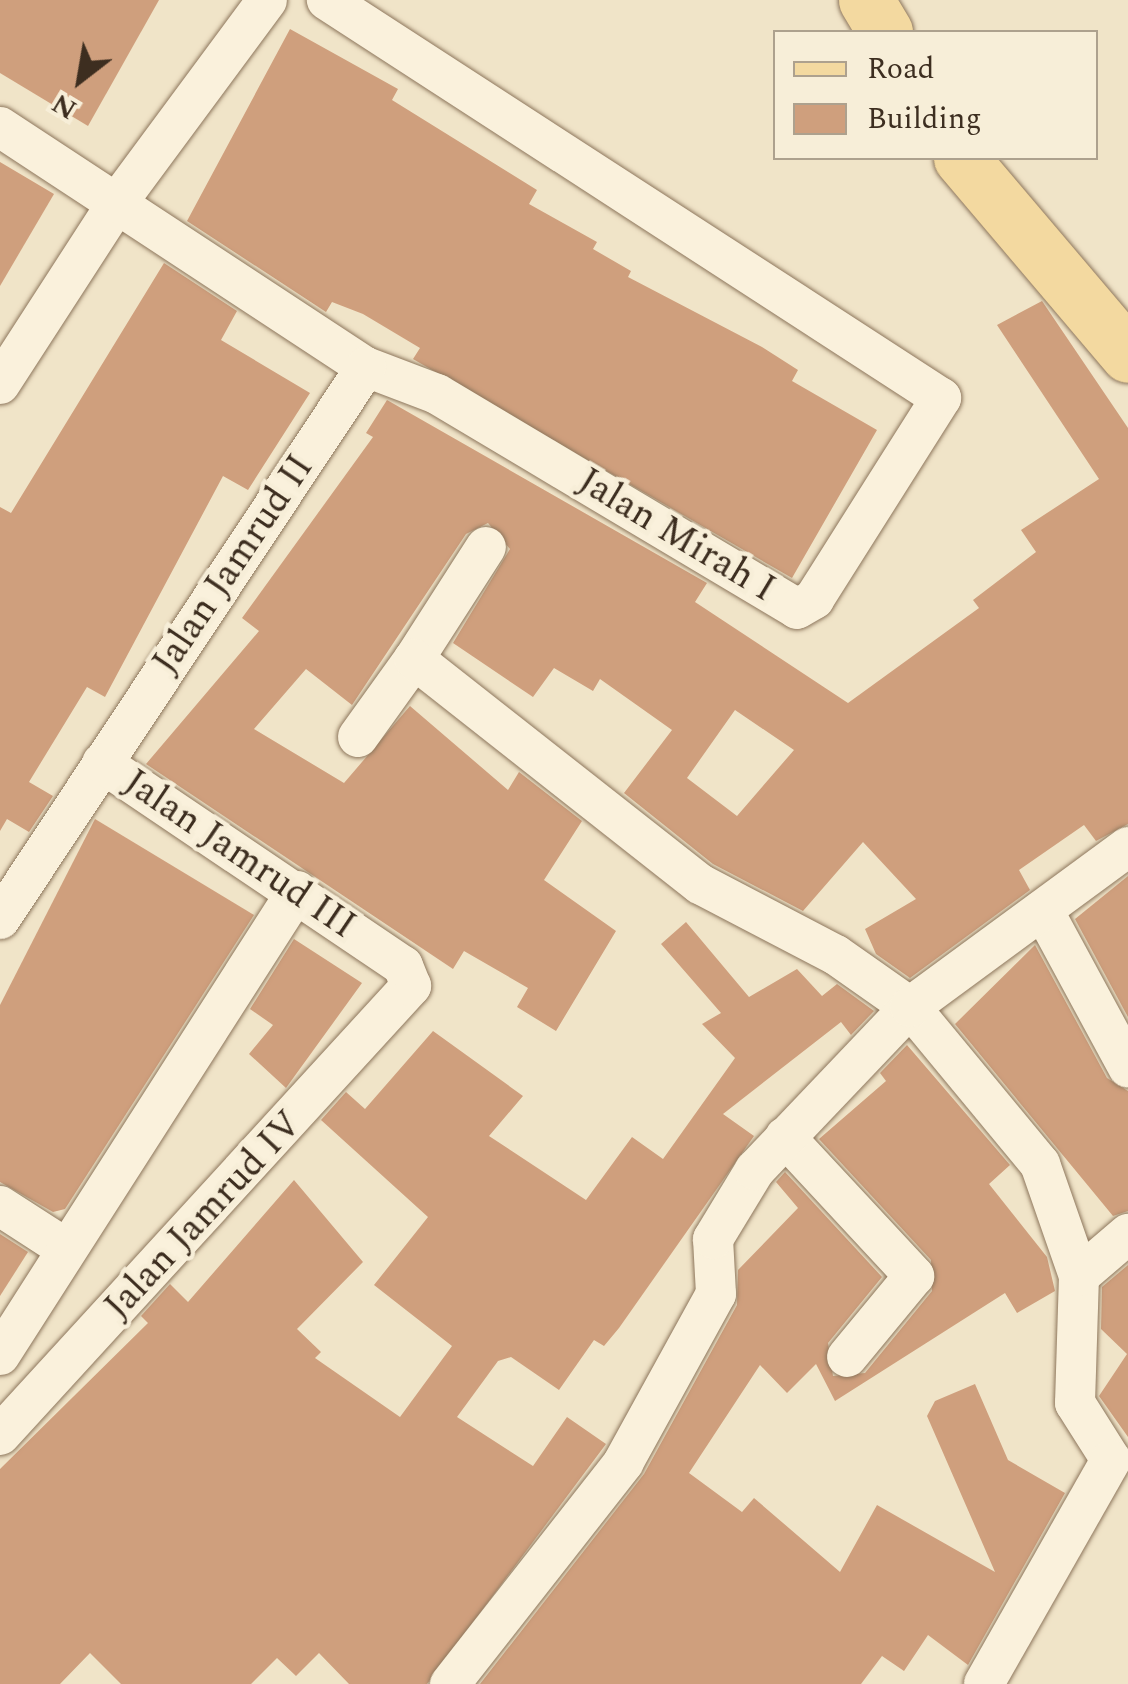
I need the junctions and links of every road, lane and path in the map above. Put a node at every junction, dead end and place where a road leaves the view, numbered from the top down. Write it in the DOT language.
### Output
graph roads {
  1 [pos="327,0"];
  2 [pos="866,0"];
  3 [pos="253,8"];
  4 [pos="884,30"];
  5 [pos="0,127"];
  6 [pos="963,160"];
  7 [pos="117,202"];
  8 [pos="1128,355"];
  9 [pos="366,367"];
  10 [pos="0,384"];
  11 [pos="486,547"];
  12 [pos="414,659"];
  13 [pos="358,738"];
  14 [pos="102,763"];
  15 [pos="1128,847"];
  16 [pos="296,891"];
  17 [pos="1043,910"];
  18 [pos="0,919"];
  19 [pos="408,996"];
  20 [pos="910,1007"];
  21 [pos="1128,1067"];
  22 [pos="785,1136"];
  23 [pos="0,1206"];
  24 [pos="1128,1234"];
  25 [pos="62,1246"];
  26 [pos="1079,1276"];
  27 [pos="0,1355"];
  28 [pos="847,1356"];
  29 [pos="0,1435"];
  30 [pos="450,1684"];
  31 [pos="984,1684"];
  1 -- 9 [label="street, Jalan Mirah I"];
  2 -- 4 [label="main road"];
  3 -- 7 [label="street"];
  5 -- 7 [label="street, Jalan Mirah I"];
  6 -- 8 [label="main road"];
  7 -- 9 [label="street, Jalan Mirah I"];
  7 -- 10 [label="street"];
  9 -- 14 [label="street, Jalan Jamrud II"];
  11 -- 12 [label="street"];
  12 -- 13 [label="street"];
  12 -- 20 [label="street"];
  14 -- 16 [label="street, Jalan Jamrud III"];
  14 -- 18 [label="street, Jalan Jamrud III"];
  15 -- 17 [label="street"];
  16 -- 19 [label="street, Jalan Jamrud III"];
  16 -- 25 [label="street"];
  17 -- 20 [label="street"];
  17 -- 21 [label="street"];
  19 -- 29 [label="street, Jalan Jamrud IV"];
  20 -- 22 [label="street"];
  20 -- 26 [label="street"];
  22 -- 28 [label="street"];
  22 -- 30 [label="street"];
  23 -- 25 [label="street"];
  24 -- 26 [label="street"];
  25 -- 27 [label="street"];
  26 -- 31 [label="street"];
}
